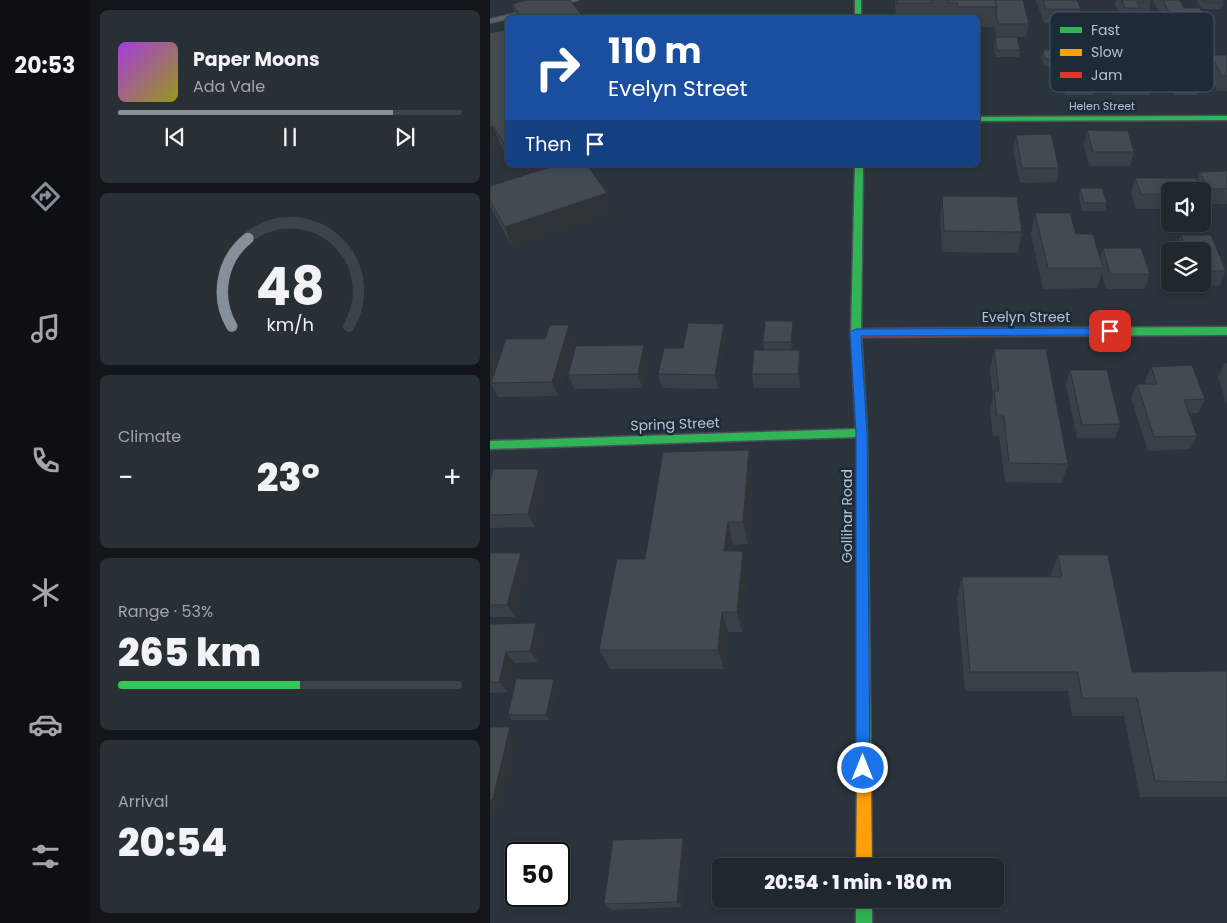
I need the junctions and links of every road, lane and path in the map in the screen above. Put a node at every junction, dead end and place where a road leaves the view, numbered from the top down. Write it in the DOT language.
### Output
graph roads {
  1 [pos="575,0"];
  2 [pos="858,0"];
  3 [pos="514,15"];
  4 [pos="858,15"];
  5 [pos="505,17"];
  6 [pos="490,21"];
  7 [pos="1227,118"];
  8 [pos="980,119"];
  9 [pos="860,167"];
  10 [pos="1227,330"];
  11 [pos="856,332"];
  12 [pos="862,433"];
  13 [pos="490,445"];
  14 [pos="864,858"];
  15 [pos="864,908"];
  16 [pos="864,923"];
  1 -- 3 [label="lane"];
  2 -- 4 [label="street"];
  5 -- 6 [label="lane"];
  7 -- 8 [label="street, Helen Street"];
  9 -- 11 [label="street, Gollihar Road"];
  10 -- 11 [label="street, Evelyn Street"];
  11 -- 12 [label="street, Gollihar Road"];
  12 -- 13 [label="street, Spring Street"];
  12 -- 14 [label="street, Gollihar Road"];
  15 -- 16 [label="street"];
}
